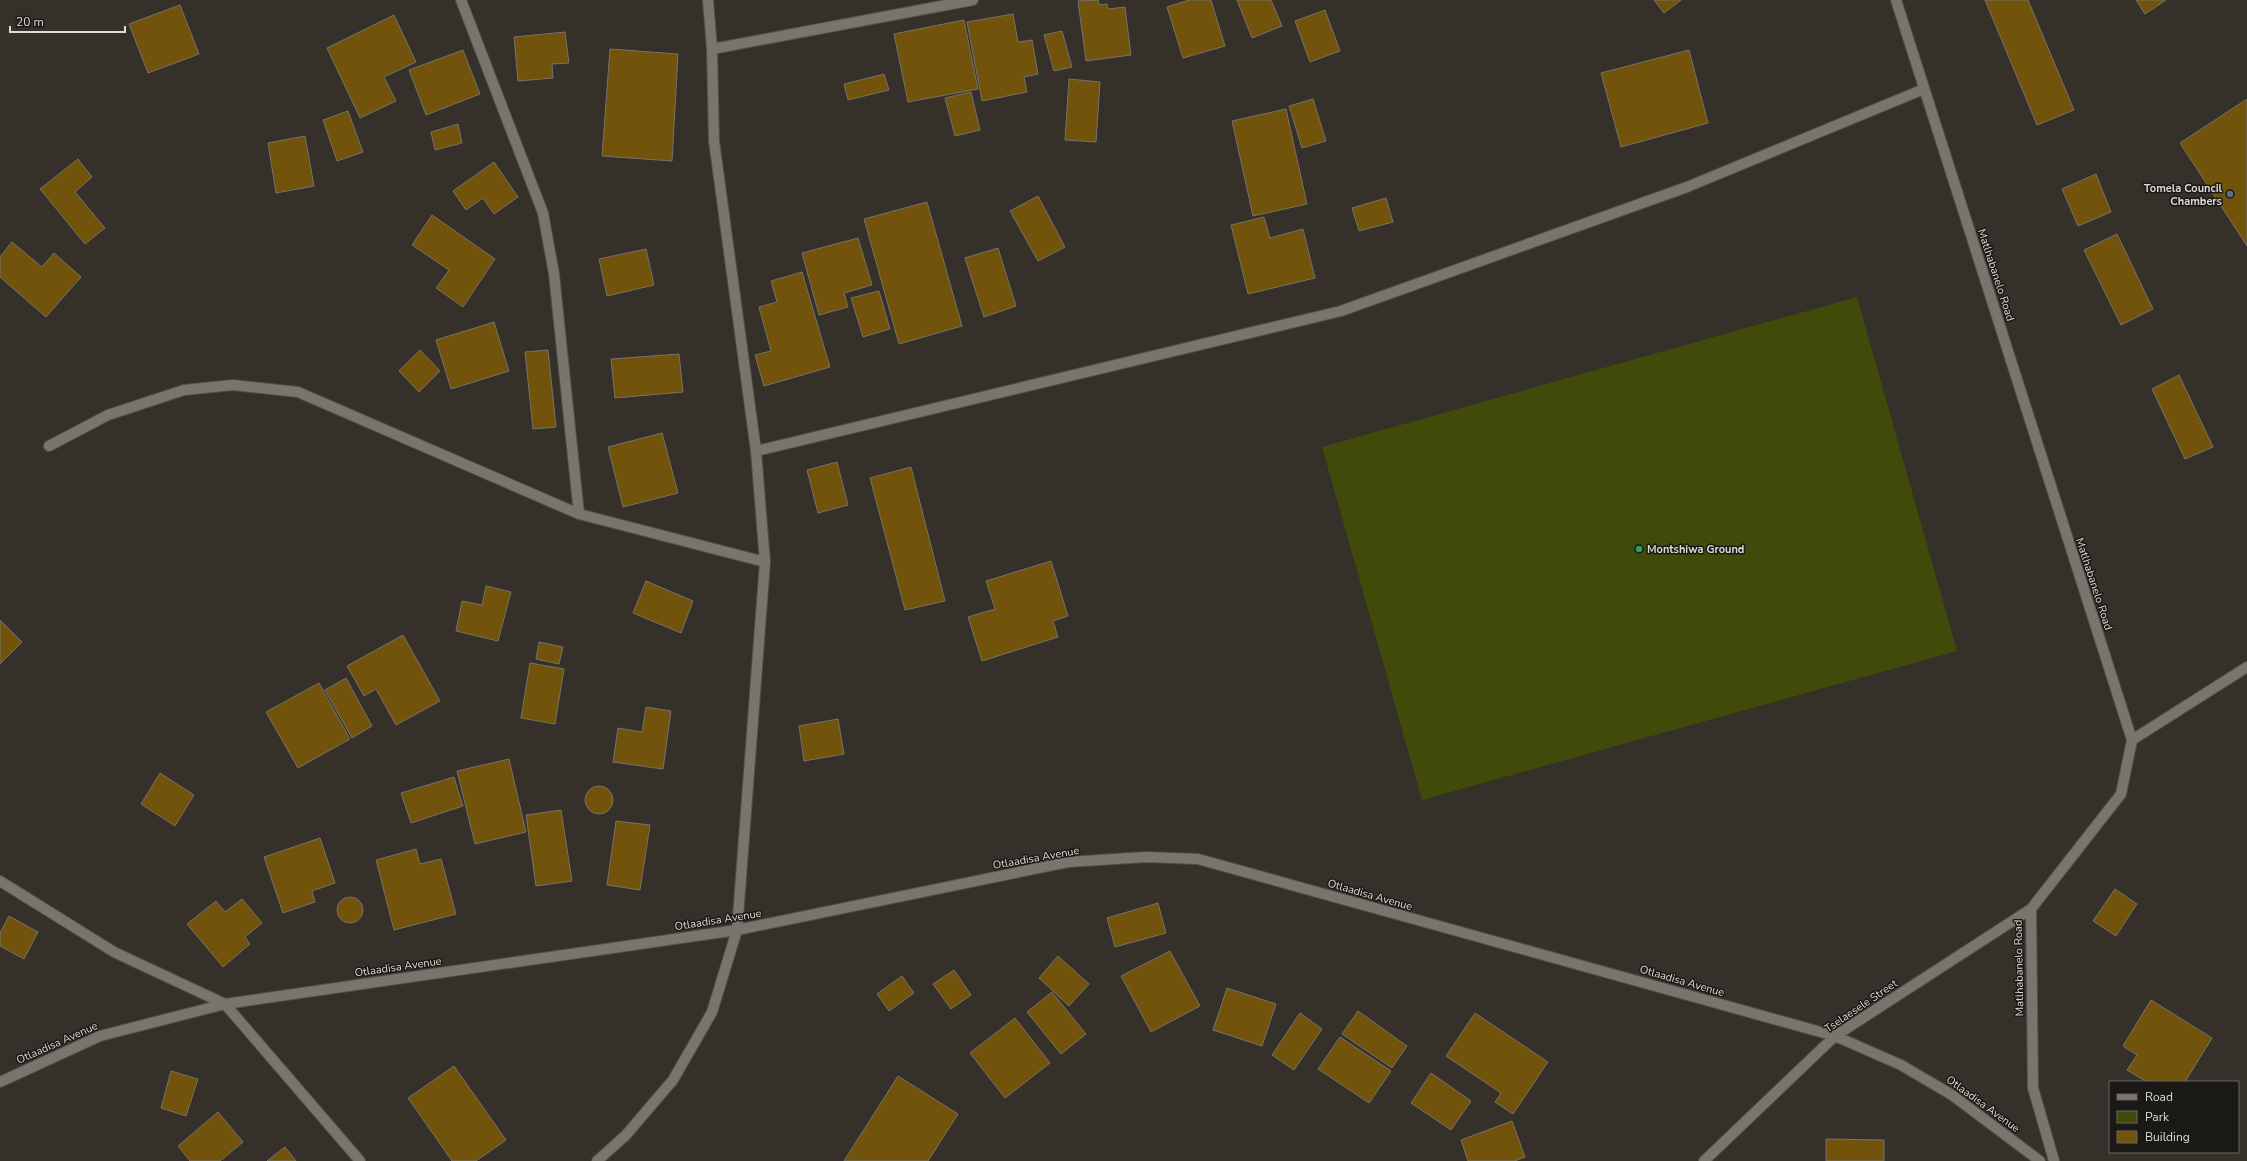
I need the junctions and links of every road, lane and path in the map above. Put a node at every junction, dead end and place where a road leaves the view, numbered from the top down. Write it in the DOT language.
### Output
graph roads {
  1 [pos="461,0"];
  2 [pos="708,0"];
  3 [pos="973,0"];
  4 [pos="1896,0"];
  5 [pos="712,48"];
  6 [pos="1924,89"];
  7 [pos="49,446"];
  8 [pos="756,452"];
  9 [pos="579,514"];
  10 [pos="765,562"];
  11 [pos="2247,667"];
  12 [pos="2132,740"];
  13 [pos="0,881"];
  14 [pos="2031,909"];
  15 [pos="737,930"];
  16 [pos="225,1004"];
  17 [pos="1835,1036"];
  18 [pos="0,1082"];
  19 [pos="1705,1160"];
  20 [pos="360,1161"];
  21 [pos="597,1161"];
  22 [pos="1694,1161"];
  23 [pos="2040,1161"];
  24 [pos="2054,1161"];
  1 -- 9 [label="street"];
  2 -- 5 [label="street"];
  3 -- 5 [label="street"];
  4 -- 6 [label="street, Matlhabanelo Road"];
  5 -- 8 [label="street"];
  6 -- 8 [label="street"];
  6 -- 12 [label="street, Matlhabanelo Road"];
  7 -- 9 [label="street"];
  8 -- 10 [label="street"];
  9 -- 10 [label="street"];
  10 -- 15 [label="street"];
  11 -- 12 [label="street"];
  12 -- 14 [label="street, Matlhabanelo Road"];
  13 -- 16 [label="street"];
  14 -- 17 [label="street, Tselaesele Street"];
  14 -- 24 [label="street, Matlhabanelo Road"];
  15 -- 16 [label="street, Otlaadisa Avenue"];
  15 -- 17 [label="street, Otlaadisa Avenue"];
  15 -- 21 [label="street"];
  16 -- 18 [label="street, Otlaadisa Avenue"];
  16 -- 20 [label="street"];
  17 -- 19 [label="street, Tselaesele Street"];
  17 -- 23 [label="street, Otlaadisa Avenue"];
  19 -- 22 [label="street"];
}
